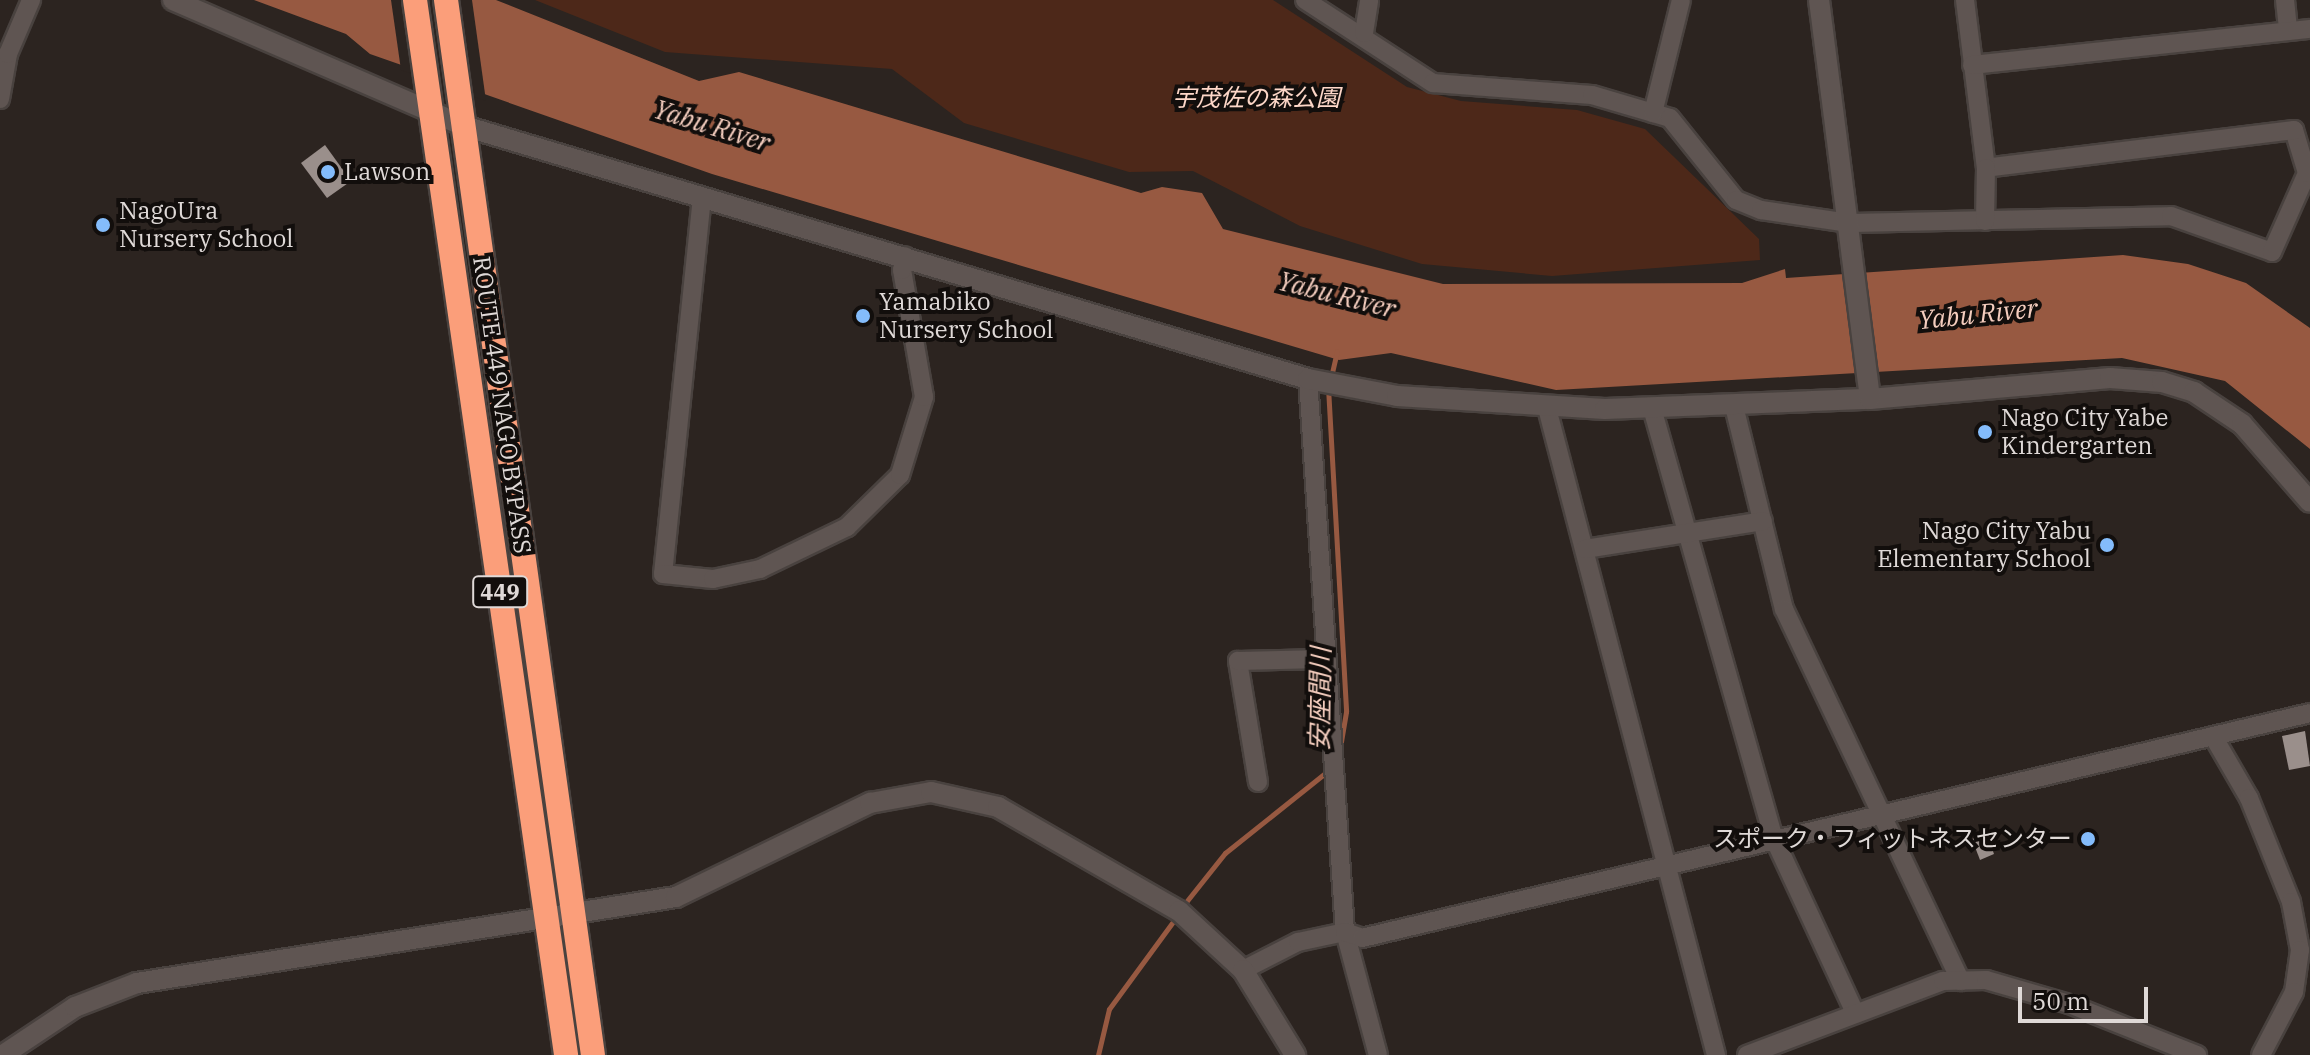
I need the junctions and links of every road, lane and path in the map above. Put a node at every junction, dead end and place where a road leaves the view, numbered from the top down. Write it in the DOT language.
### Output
graph roads {
  1 [pos="31,0"];
  2 [pos="173,0"];
  3 [pos="415,0"];
  4 [pos="446,0"];
  5 [pos="1305,0"];
  6 [pos="1369,0"];
  7 [pos="1681,0"];
  8 [pos="1819,0"];
  9 [pos="1965,0"];
  10 [pos="2285,0"];
  11 [pos="2310,29"];
  12 [pos="2288,30"];
  13 [pos="1364,33"];
  14 [pos="1972,65"];
  15 [pos="0,99"];
  16 [pos="432,113"];
  17 [pos="1653,113"];
  18 [pos="464,126"];
  19 [pos="1986,168"];
  20 [pos="702,197"];
  21 [pos="1985,221"];
  22 [pos="1849,223"];
  23 [pos="905,256"];
  24 [pos="1308,379"];
  25 [pos="1869,390"];
  26 [pos="1734,406"];
  27 [pos="1547,408"];
  28 [pos="1652,408"];
  29 [pos="2310,502"];
  30 [pos="1763,521"];
  31 [pos="1688,531"];
  32 [pos="1585,549"];
  33 [pos="1322,659"];
  34 [pos="2310,713"];
  35 [pos="2213,736"];
  36 [pos="1258,782"];
  37 [pos="1883,811"];
  38 [pos="1773,836"];
  39 [pos="1670,860"];
  40 [pos="575,915"];
  41 [pos="545,918"];
  42 [pos="1345,932"];
  43 [pos="1243,970"];
  44 [pos="1961,981"];
  45 [pos="1855,1013"];
  46 [pos="3,1055"];
  47 [pos="566,1055"];
  48 [pos="593,1055"];
  49 [pos="1295,1055"];
  50 [pos="1378,1055"];
  51 [pos="1716,1055"];
  52 [pos="1747,1055"];
  53 [pos="2197,1055"];
  54 [pos="2261,1055"];
  1 -- 15 [label="street"];
  2 -- 16 [label="street"];
  3 -- 16 [label="highway, ROUTE 449 NAGO BYPASS / 449"];
  4 -- 18 [label="highway, ROUTE 449 NAGO BYPASS / 449"];
  5 -- 13 [label="street"];
  6 -- 13 [label="street"];
  7 -- 17 [label="street"];
  8 -- 22 [label="street"];
  9 -- 14 [label="street"];
  10 -- 12 [label="street"];
  11 -- 12 [label="street"];
  12 -- 14 [label="street"];
  13 -- 17 [label="street"];
  14 -- 19 [label="street"];
  16 -- 18 [label="street"];
  16 -- 41 [label="highway, ROUTE 449 NAGO BYPASS / 449"];
  17 -- 22 [label="street"];
  18 -- 20 [label="street"];
  18 -- 40 [label="highway, ROUTE 449 NAGO BYPASS / 449"];
  19 -- 21 [label="street"];
  19 -- 21 [label="street"];
  20 -- 23 [label="street"];
  20 -- 23 [label="street"];
  21 -- 22 [label="street"];
  22 -- 25 [label="street"];
  23 -- 24 [label="street"];
  24 -- 27 [label="street"];
  24 -- 33 [label="street"];
  25 -- 26 [label="street"];
  25 -- 29 [label="street"];
  26 -- 28 [label="street"];
  26 -- 30 [label="street"];
  27 -- 28 [label="street"];
  27 -- 32 [label="street"];
  28 -- 31 [label="street"];
  30 -- 31 [label="street"];
  30 -- 37 [label="street"];
  31 -- 32 [label="street"];
  31 -- 38 [label="street"];
  32 -- 39 [label="street"];
  33 -- 36 [label="street"];
  33 -- 42 [label="street"];
  34 -- 35 [label="street"];
  35 -- 37 [label="street"];
  35 -- 54 [label="street"];
  37 -- 38 [label="street"];
  37 -- 44 [label="street"];
  38 -- 39 [label="street"];
  38 -- 45 [label="street"];
  39 -- 42 [label="street"];
  39 -- 51 [label="street"];
  40 -- 41 [label="street"];
  40 -- 43 [label="street"];
  40 -- 48 [label="highway, ROUTE 449 NAGO BYPASS / 449"];
  41 -- 46 [label="street"];
  41 -- 47 [label="highway, ROUTE 449 NAGO BYPASS / 449"];
  42 -- 43 [label="street"];
  42 -- 50 [label="street"];
  43 -- 49 [label="street"];
  44 -- 45 [label="street"];
  44 -- 53 [label="street"];
  45 -- 52 [label="street"];
}
